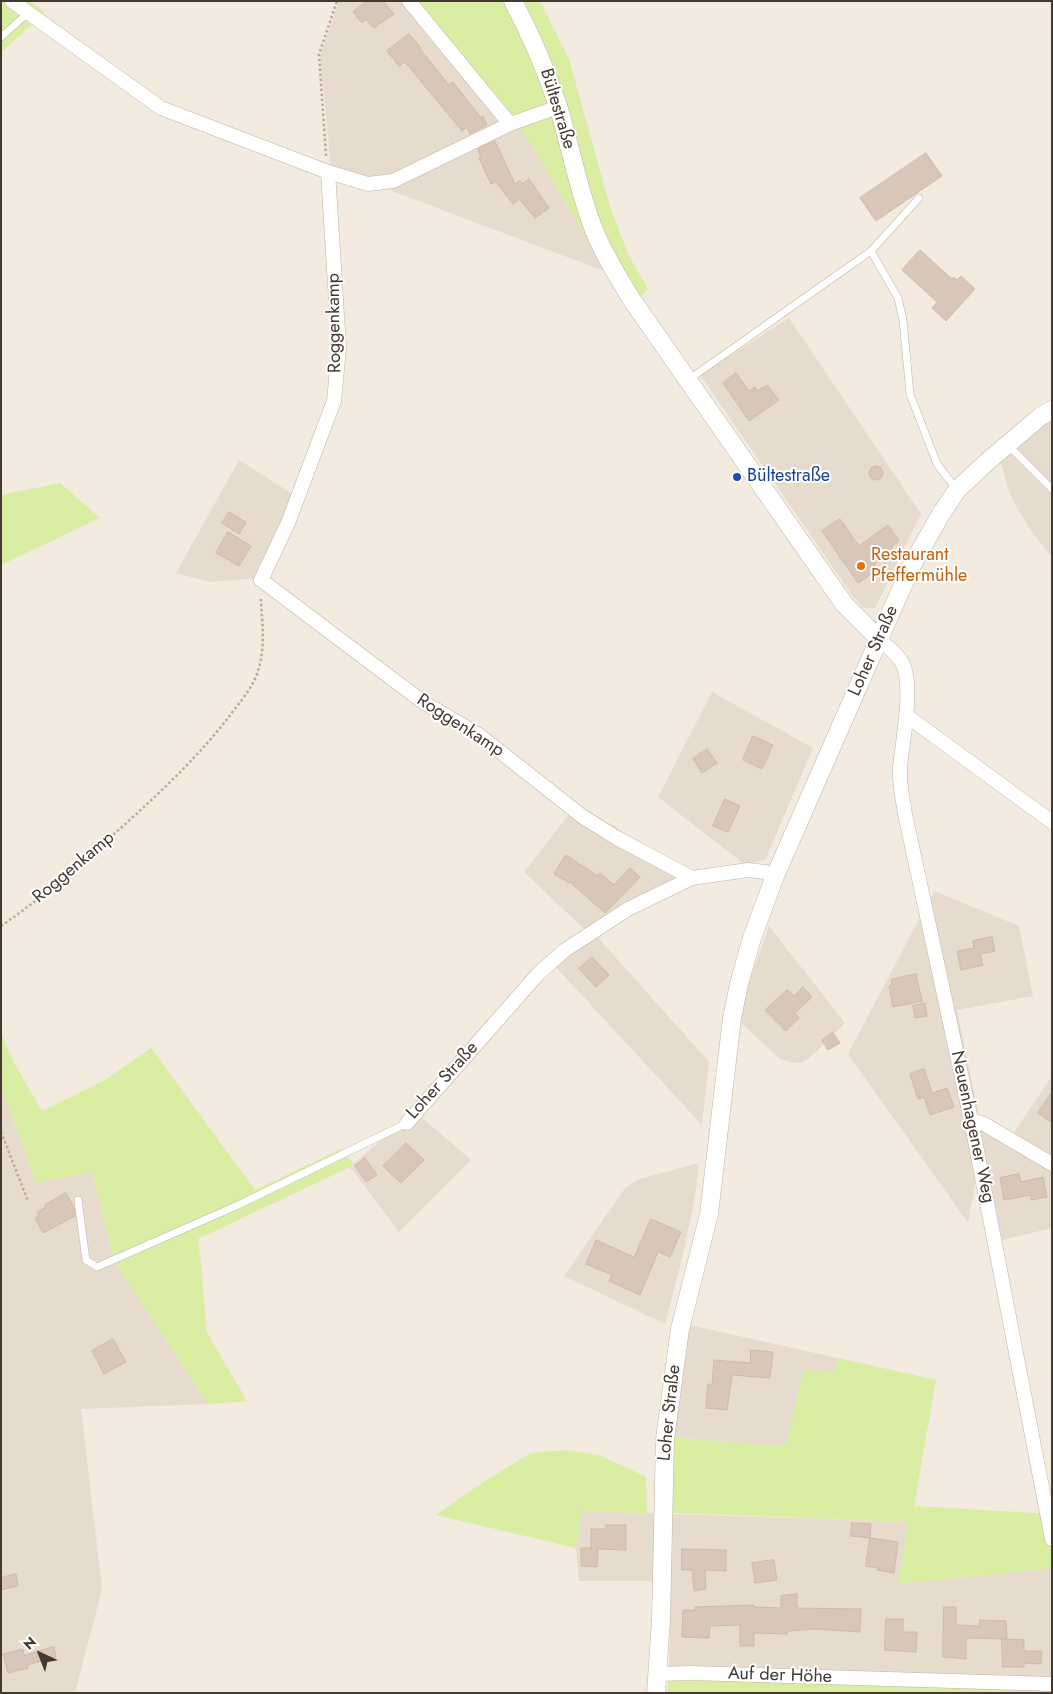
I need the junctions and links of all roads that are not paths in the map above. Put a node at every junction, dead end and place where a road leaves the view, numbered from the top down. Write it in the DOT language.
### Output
graph roads {
  1 [pos="12,1"];
  2 [pos="409,1"];
  3 [pos="514,1"];
  4 [pos="28,13"];
  5 [pos="1,37"];
  6 [pos="558,107"];
  7 [pos="510,124"];
  8 [pos="328,172"];
  9 [pos="919,198"];
  10 [pos="871,251"];
  11 [pos="687,380"];
  12 [pos="1052,410"];
  13 [pos="1006,444"];
  14 [pos="1052,489"];
  15 [pos="957,490"];
  16 [pos="879,639"];
  17 [pos="907,716"];
  18 [pos="1052,822"];
  19 [pos="775,876"];
  20 [pos="692,878"];
  21 [pos="971,1120"];
  22 [pos="407,1122"];
  23 [pos="1052,1164"];
  24 [pos="78,1200"];
  25 [pos="1052,1539"];
  26 [pos="658,1674"];
  27 [pos="1052,1684"];
  28 [pos="656,1693"];
  1 -- 4 [label="street"];
  2 -- 7 [label="street"];
  3 -- 6 [label="street, Bültestraße"];
  4 -- 5 [label="lane"];
  4 -- 8 [label="street"];
  6 -- 7 [label="street"];
  6 -- 11 [label="street, Bültestraße"];
  7 -- 8 [label="street"];
  8 -- 20 [label="street, Roggenkamp"];
  9 -- 10 [label="lane"];
  10 -- 11 [label="lane"];
  10 -- 15 [label="lane"];
  11 -- 16 [label="street, Bültestraße"];
  12 -- 13 [label="street, Loher Straße"];
  13 -- 14 [label="lane"];
  13 -- 15 [label="street, Loher Straße"];
  15 -- 16 [label="street, Loher Straße"];
  16 -- 17 [label="street, Neuenhagener Weg"];
  16 -- 19 [label="street, Loher Straße"];
  17 -- 18 [label="street"];
  17 -- 21 [label="street, Neuenhagener Weg"];
  19 -- 20 [label="street, Loher Straße"];
  19 -- 26 [label="street, Loher Straße"];
  20 -- 22 [label="street, Loher Straße"];
  21 -- 23 [label="street"];
  21 -- 25 [label="street, Neuenhagener Weg"];
  22 -- 24 [label="lane, Loher Straße"];
  26 -- 27 [label="street, Auf der Höhe"];
  26 -- 28 [label="street, Loher Straße"];
}
